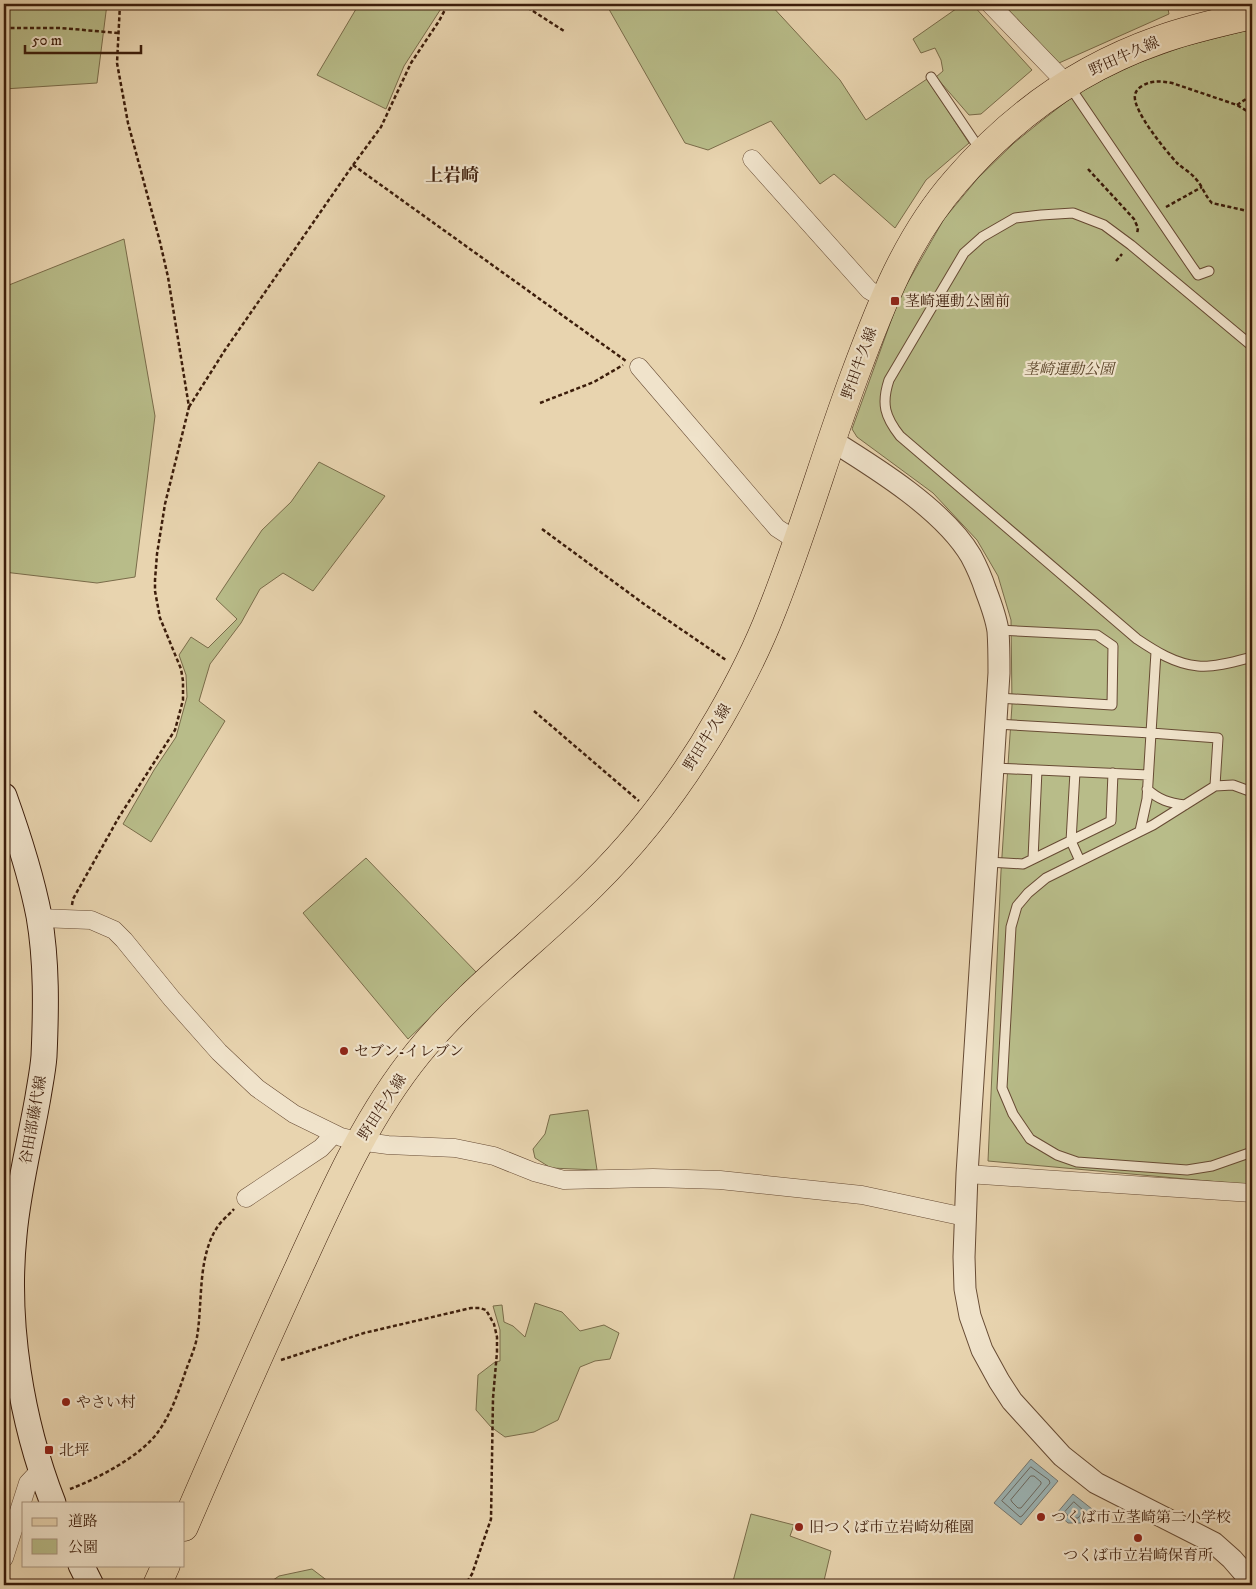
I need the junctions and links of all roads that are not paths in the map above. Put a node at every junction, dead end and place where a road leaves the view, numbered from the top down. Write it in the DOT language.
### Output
graph roads {
  1 [pos="990,4"];
  2 [pos="1252,15"];
  3 [pos="930,77"];
  4 [pos="1067,84"];
  5 [pos="982,153"];
  6 [pos="752,159"];
  7 [pos="1209,271"];
  8 [pos="884,299"];
  9 [pos="1252,346"];
  10 [pos="639,367"];
  11 [pos="831,440"];
  12 [pos="797,541"];
  13 [pos="998,630"];
  14 [pos="1156,652"];
  15 [pos="1252,657"];
  16 [pos="998,698"];
  17 [pos="996,724"];
  18 [pos="1151,732"];
  19 [pos="993,768"];
  20 [pos="1038,770"];
  21 [pos="1075,772"];
  22 [pos="1113,773"];
  23 [pos="1148,775"];
  24 [pos="1215,786"];
  25 [pos="1147,789"];
  26 [pos="1252,792"];
  27 [pos="4,796"];
  28 [pos="1185,805"];
  29 [pos="1140,831"];
  30 [pos="1071,842"];
  31 [pos="1033,860"];
  32 [pos="1080,861"];
  33 [pos="988,862"];
  34 [pos="39,918"];
  35 [pos="346,1138"];
  36 [pos="1252,1152"];
  37 [pos="967,1174"];
  38 [pos="1252,1193"];
  39 [pos="246,1198"];
  40 [pos="965,1217"];
  41 [pos="40,1469"];
  42 [pos="51,1499"];
  43 [pos="185,1525"];
  44 [pos="4,1558"];
  45 [pos="82,1566"];
  46 [pos="166,1566"];
  47 [pos="1252,1582"];
  48 [pos="91,1585"];
  49 [pos="157,1585"];
  1 -- 4 [label="street"];
  2 -- 4 [label="main road, 野田牛久線"];
  3 -- 5 [label="lane"];
  4 -- 5 [label="main road, 野田牛久線"];
  4 -- 7 [label="lane"];
  5 -- 8 [label="main road, 野田牛久線"];
  6 -- 8 [label="street"];
  8 -- 11 [label="main road, 野田牛久線"];
  9 -- 14 [label="lane"];
  10 -- 12 [label="street"];
  11 -- 12 [label="main road, 野田牛久線"];
  11 -- 13 [label="street"];
  12 -- 35 [label="main road, 野田牛久線"];
  13 -- 16 [label="street"];
  13 -- 16 [label="lane"];
  14 -- 15 [label="lane"];
  14 -- 18 [label="lane"];
  16 -- 17 [label="street"];
  17 -- 18 [label="lane"];
  17 -- 19 [label="street"];
  18 -- 23 [label="lane"];
  18 -- 24 [label="lane"];
  19 -- 20 [label="lane"];
  19 -- 33 [label="street"];
  20 -- 21 [label="lane"];
  20 -- 31 [label="lane"];
  21 -- 22 [label="lane"];
  21 -- 30 [label="lane"];
  22 -- 23 [label="lane"];
  22 -- 30 [label="lane"];
  23 -- 25 [label="lane"];
  24 -- 26 [label="lane"];
  24 -- 28 [label="lane"];
  25 -- 28 [label="lane"];
  25 -- 29 [label="lane"];
  27 -- 34 [label="main road, 谷田部藤代線"];
  28 -- 29 [label="lane"];
  29 -- 32 [label="lane"];
  30 -- 31 [label="lane"];
  30 -- 32 [label="lane"];
  31 -- 33 [label="lane"];
  32 -- 36 [label="lane"];
  33 -- 37 [label="street"];
  34 -- 35 [label="street"];
  34 -- 41 [label="main road, 谷田部藤代線"];
  35 -- 39 [label="street"];
  35 -- 40 [label="street"];
  35 -- 43 [label="main road, 野田牛久線"];
  37 -- 38 [label="street"];
  37 -- 40 [label="street"];
  40 -- 47 [label="street"];
  41 -- 42 [label="main road, 谷田部藤代線"];
  41 -- 44 [label="street"];
  45 -- 48 [label="main road"];
  46 -- 49 [label="main road"];
}
